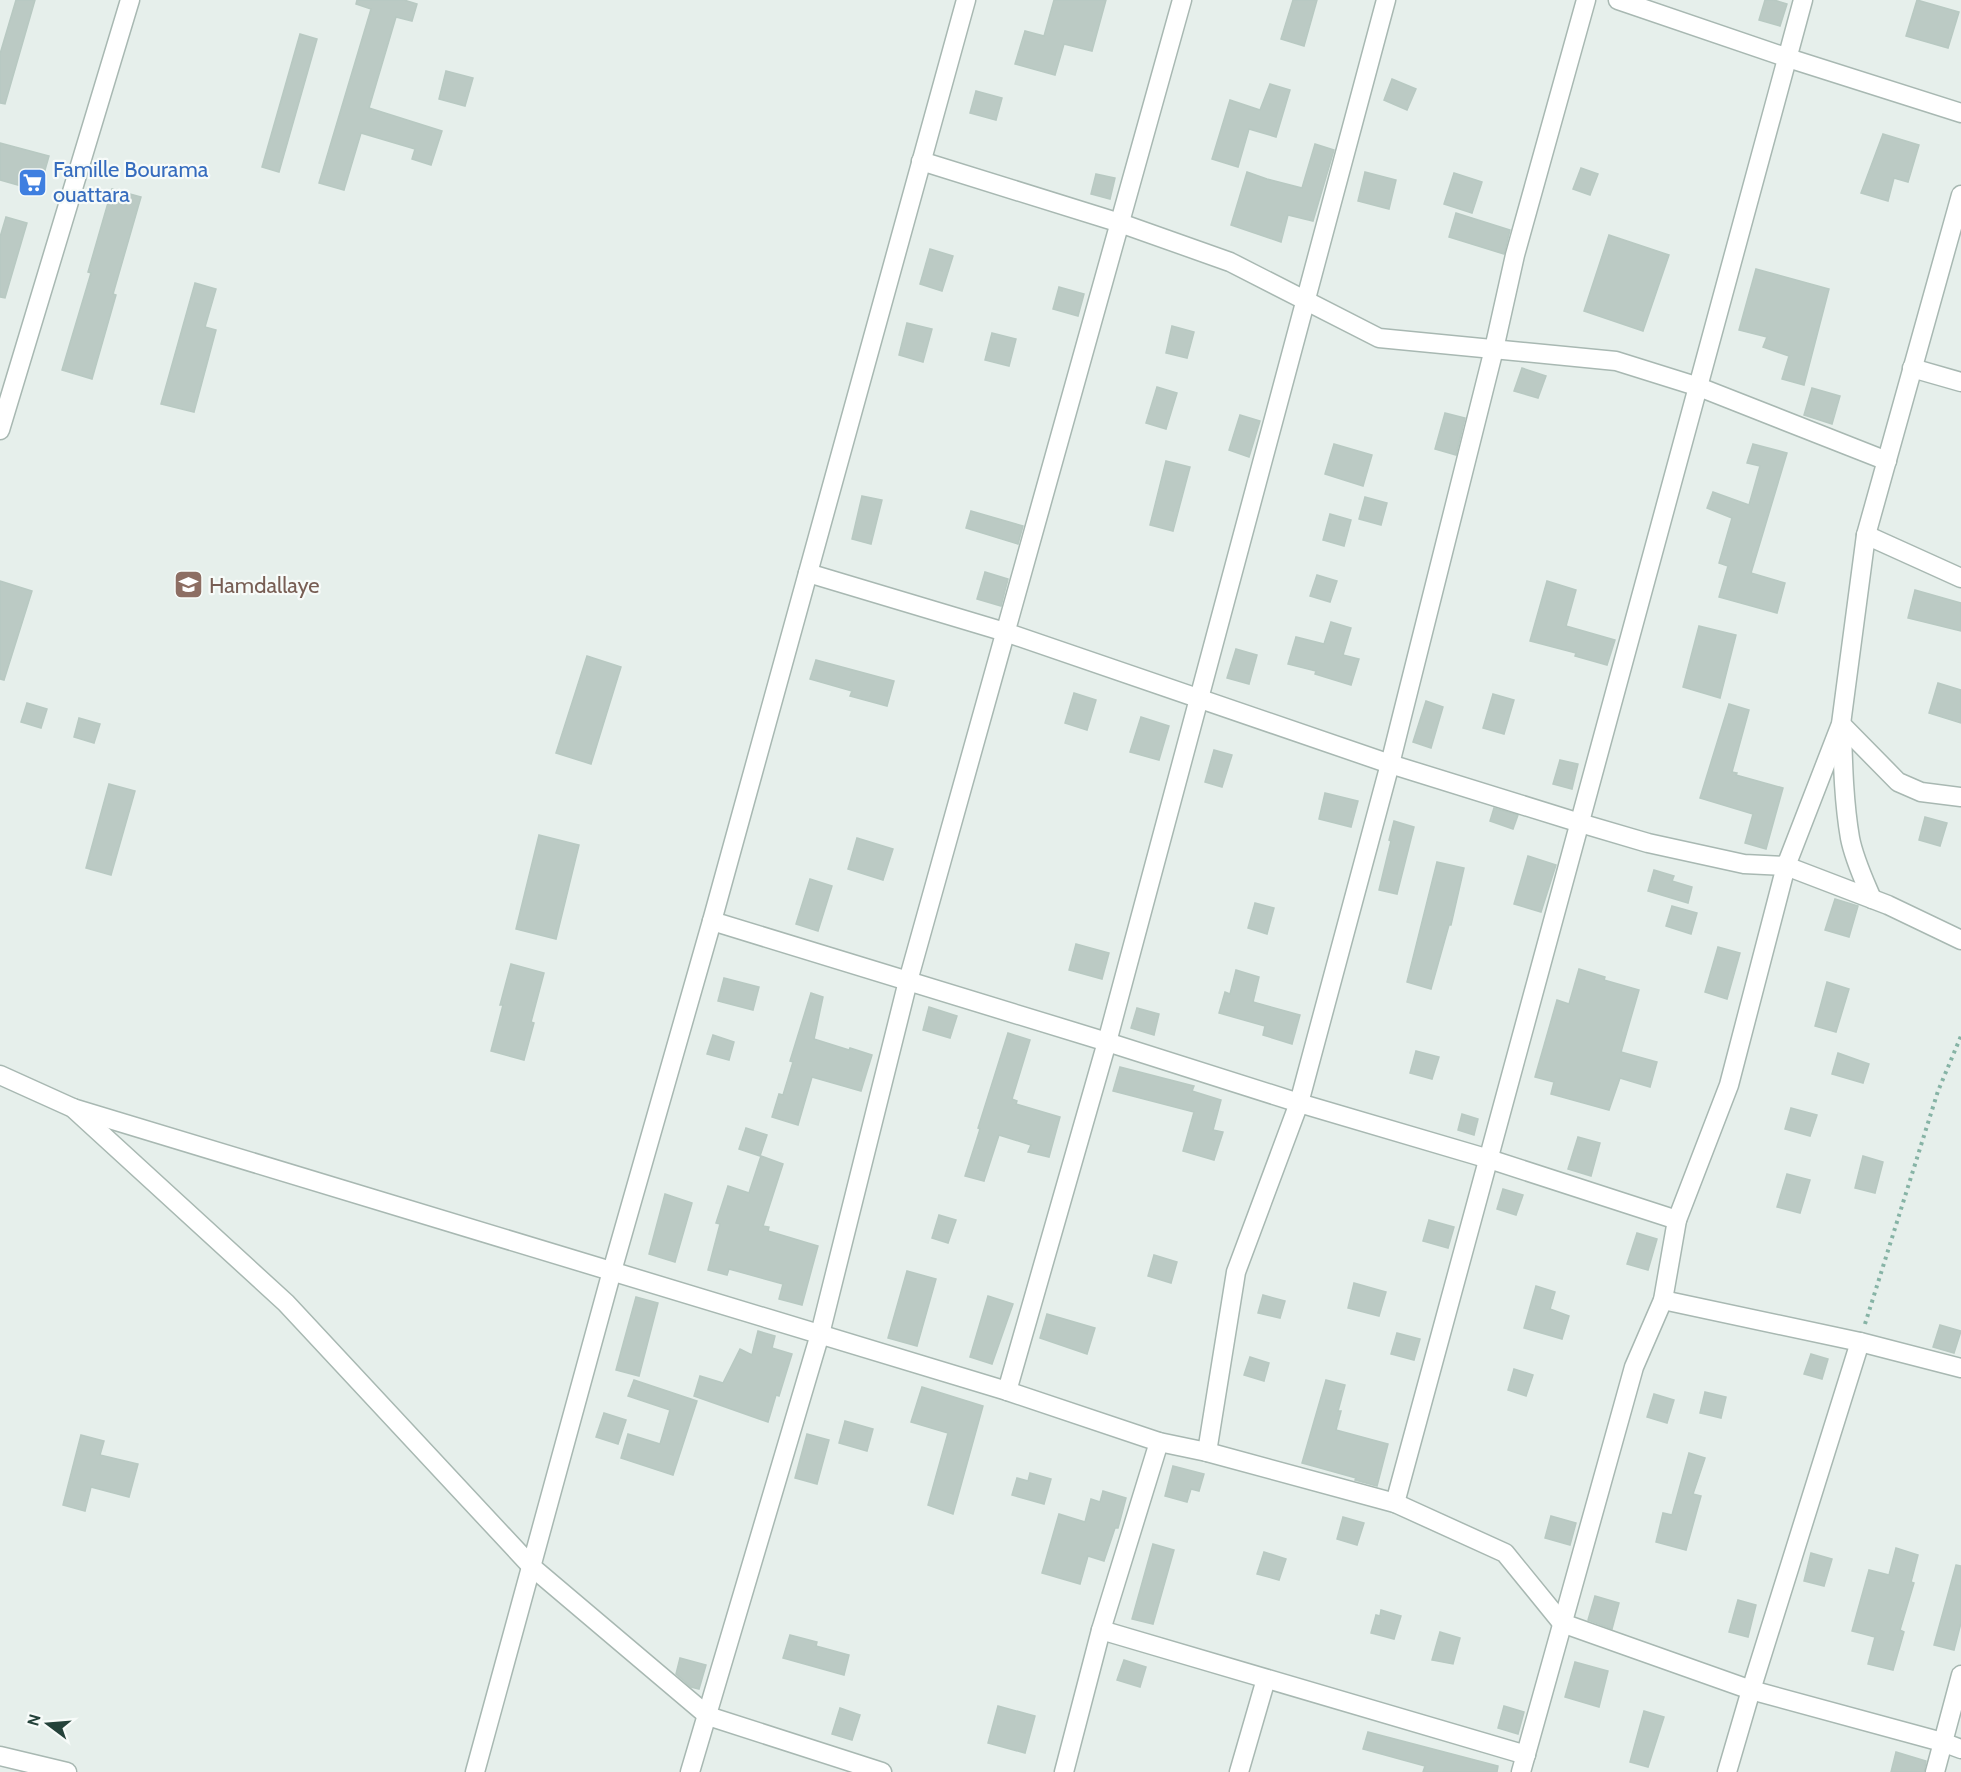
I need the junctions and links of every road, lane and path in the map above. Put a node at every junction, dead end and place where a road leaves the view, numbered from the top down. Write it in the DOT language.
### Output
graph roads {
  1 [pos="130,0"];
  2 [pos="966,0"];
  3 [pos="1182,0"];
  4 [pos="1386,0"];
  5 [pos="1586,0"];
  6 [pos="1618,0"];
  7 [pos="1803,0"];
  8 [pos="1788,58"];
  9 [pos="1961,112"];
  10 [pos="921,161"];
  11 [pos="1961,195"];
  12 [pos="1120,223"];
  13 [pos="1953,249"];
  14 [pos="1306,300"];
  15 [pos="1494,349"];
  16 [pos="1912,368"];
  17 [pos="1961,382"];
  18 [pos="1699,387"];
  19 [pos="0,430"];
  20 [pos="1887,461"];
  21 [pos="1866,535"];
  22 [pos="808,573"];
  23 [pos="1961,578"];
  24 [pos="1005,632"];
  25 [pos="1199,698"];
  26 [pos="1841,724"];
  27 [pos="1389,764"];
  28 [pos="1961,796"];
  29 [pos="1580,823"];
  30 [pos="1786,866"];
  31 [pos="1872,899"];
  32 [pos="711,921"];
  33 [pos="1961,940"];
  34 [pos="908,981"];
  35 [pos="1961,1036"];
  36 [pos="1107,1042"];
  37 [pos="0,1075"];
  38 [pos="1299,1103"];
  39 [pos="73,1108"];
  40 [pos="1489,1159"];
  41 [pos="1677,1220"];
  42 [pos="612,1271"];
  43 [pos="1663,1300"];
  44 [pos="820,1334"];
  45 [pos="1860,1342"];
  46 [pos="1961,1368"];
  47 [pos="1007,1391"];
  48 [pos="1160,1442"];
  49 [pos="1207,1452"];
  50 [pos="1395,1503"];
  51 [pos="532,1567"];
  52 [pos="1562,1623"];
  53 [pos="1101,1630"];
  54 [pos="1961,1675"];
  55 [pos="1266,1679"];
  56 [pos="1751,1690"];
  57 [pos="708,1716"];
  58 [pos="1942,1742"];
  59 [pos="1961,1749"];
  60 [pos="0,1755"];
  61 [pos="1523,1764"];
  62 [pos="67,1772"];
  63 [pos="475,1772"];
  64 [pos="690,1772"];
  65 [pos="882,1772"];
  66 [pos="1064,1772"];
  67 [pos="1239,1772"];
  68 [pos="1727,1772"];
  69 [pos="1935,1772"];
  1 -- 19 [label="street"];
  2 -- 10 [label="street"];
  3 -- 12 [label="street"];
  4 -- 14 [label="street"];
  5 -- 15 [label="street"];
  6 -- 8 [label="street"];
  7 -- 8 [label="street"];
  8 -- 9 [label="street"];
  8 -- 18 [label="street"];
  10 -- 12 [label="street"];
  10 -- 22 [label="street"];
  11 -- 13 [label="street"];
  12 -- 14 [label="street"];
  12 -- 24 [label="street"];
  13 -- 16 [label="street"];
  14 -- 15 [label="street"];
  14 -- 25 [label="street"];
  15 -- 18 [label="street"];
  15 -- 27 [label="street"];
  16 -- 17 [label="street"];
  16 -- 20 [label="street"];
  18 -- 20 [label="street"];
  18 -- 29 [label="street"];
  20 -- 21 [label="street"];
  21 -- 23 [label="street"];
  21 -- 26 [label="street"];
  22 -- 24 [label="street"];
  22 -- 32 [label="street"];
  24 -- 25 [label="street"];
  24 -- 34 [label="street"];
  25 -- 27 [label="street"];
  25 -- 36 [label="street"];
  26 -- 28 [label="street"];
  26 -- 30 [label="street"];
  26 -- 31 [label="street"];
  27 -- 29 [label="street"];
  27 -- 38 [label="street"];
  29 -- 30 [label="street"];
  29 -- 40 [label="street"];
  30 -- 31 [label="street"];
  30 -- 41 [label="street"];
  31 -- 33 [label="street"];
  32 -- 34 [label="street"];
  32 -- 42 [label="street"];
  34 -- 36 [label="street"];
  34 -- 44 [label="street"];
  35 -- 45 [label="path"];
  36 -- 38 [label="street"];
  36 -- 47 [label="street"];
  37 -- 39 [label="street"];
  38 -- 40 [label="street"];
  38 -- 49 [label="street"];
  39 -- 42 [label="street"];
  39 -- 51 [label="street"];
  40 -- 41 [label="street"];
  40 -- 50 [label="street"];
  41 -- 43 [label="street"];
  42 -- 44 [label="street"];
  42 -- 51 [label="street"];
  43 -- 45 [label="street"];
  43 -- 52 [label="street"];
  44 -- 47 [label="street"];
  44 -- 57 [label="street"];
  45 -- 46 [label="street"];
  45 -- 56 [label="street"];
  47 -- 48 [label="street"];
  48 -- 49 [label="street"];
  48 -- 53 [label="street"];
  49 -- 50 [label="street"];
  50 -- 52 [label="street"];
  51 -- 57 [label="street"];
  51 -- 63 [label="street"];
  52 -- 56 [label="street"];
  52 -- 61 [label="street"];
  53 -- 55 [label="street"];
  53 -- 66 [label="street"];
  54 -- 58 [label="street"];
  55 -- 61 [label="street"];
  55 -- 67 [label="street"];
  56 -- 58 [label="street"];
  56 -- 68 [label="street"];
  57 -- 64 [label="street"];
  57 -- 65 [label="street"];
  58 -- 59 [label="street"];
  58 -- 69 [label="street"];
  60 -- 62 [label="street"];
}
